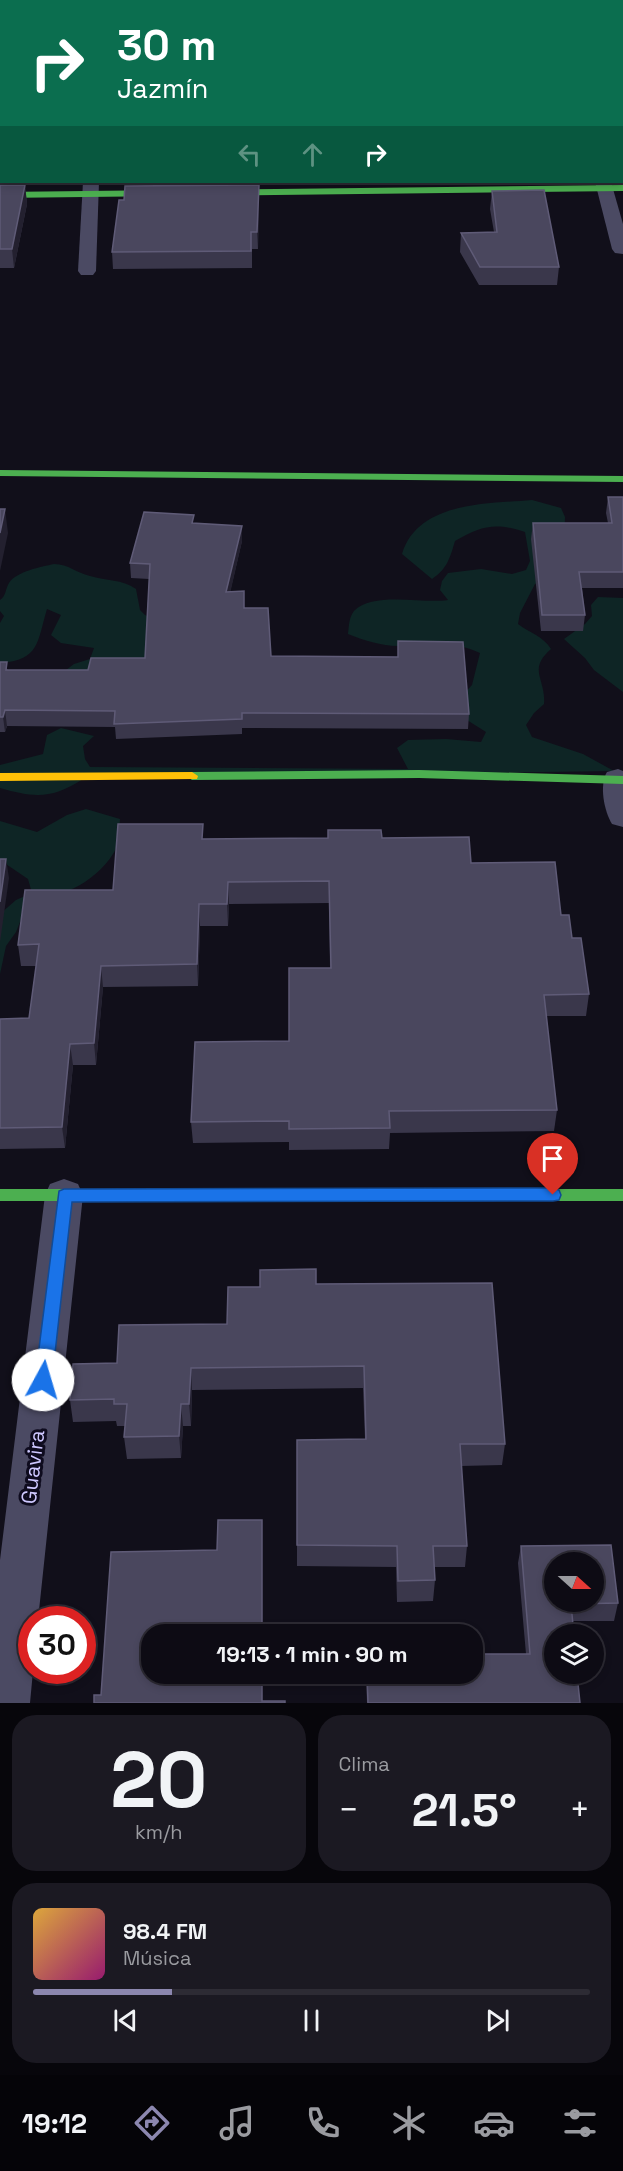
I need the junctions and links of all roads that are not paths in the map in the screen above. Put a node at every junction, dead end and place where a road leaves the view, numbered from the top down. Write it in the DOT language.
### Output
graph roads {
  1 [pos="603,185"];
  2 [pos="90,188"];
  3 [pos="623,188"];
  4 [pos="0,195"];
  5 [pos="621,249"];
  6 [pos="87,271"];
  7 [pos="0,473"];
  8 [pos="623,479"];
  9 [pos="0,777"];
  10 [pos="621,780"];
  11 [pos="623,816"];
  12 [pos="0,1195"];
  13 [pos="64,1195"];
  14 [pos="623,1195"];
  15 [pos="6,1703"];
  1 -- 2 [label="street"];
  1 -- 3 [label="street"];
  1 -- 5 [label="lane"];
  2 -- 4 [label="street"];
  2 -- 6 [label="lane"];
  7 -- 8 [label="street"];
  9 -- 10 [label="street"];
  10 -- 11 [label="street"];
  12 -- 13 [label="street"];
  13 -- 14 [label="street"];
  13 -- 15 [label="street, Guavira"];
}
